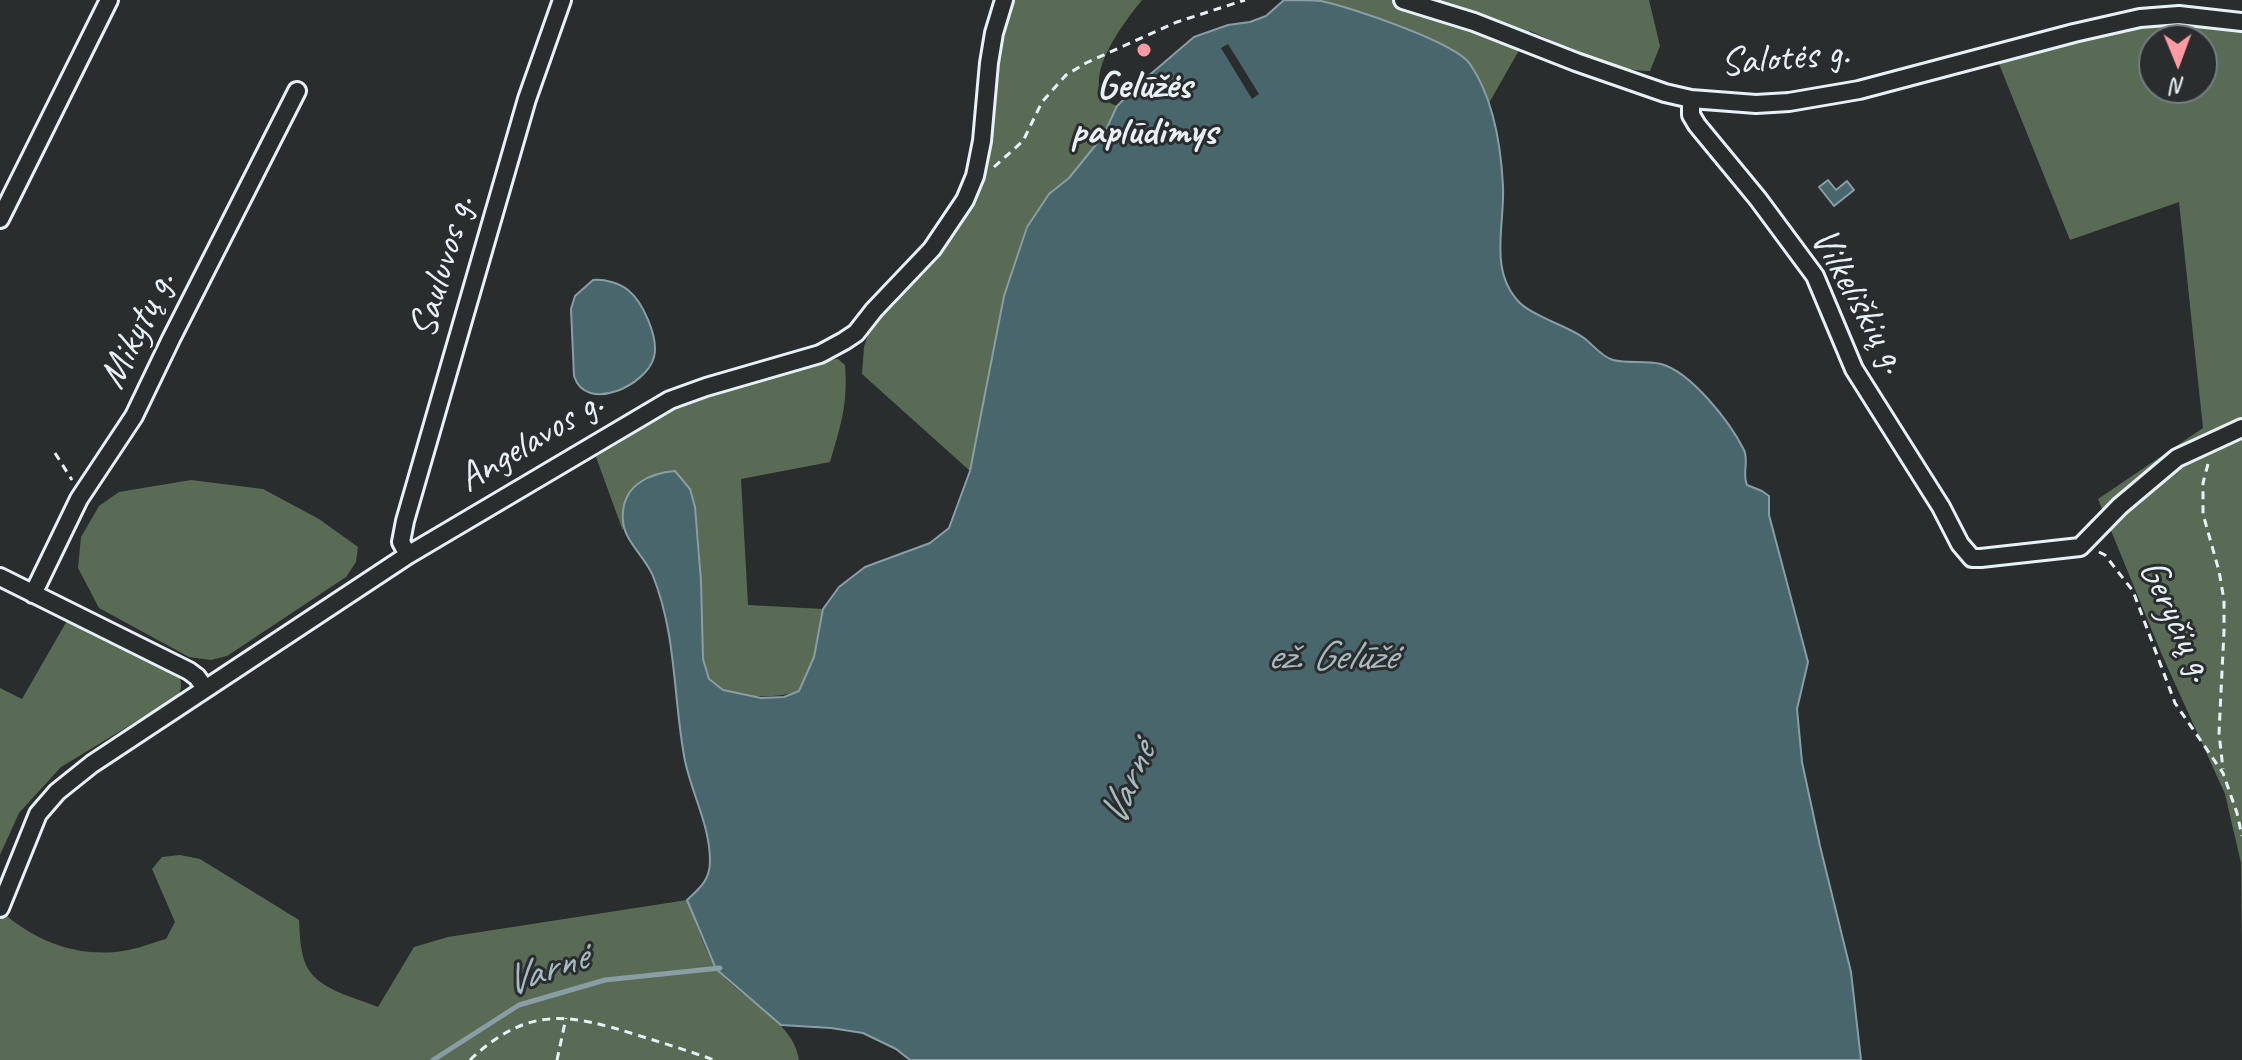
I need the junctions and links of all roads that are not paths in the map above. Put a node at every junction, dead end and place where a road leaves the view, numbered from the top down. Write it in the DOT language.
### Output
graph roads {
  1 [pos="109,0"];
  2 [pos="562,0"];
  3 [pos="1004,0"];
  4 [pos="1403,0"];
  5 [pos="2180,8"];
  6 [pos="2242,22"];
  7 [pos="297,91"];
  8 [pos="1691,99"];
  9 [pos="0,219"];
  10 [pos="2242,428"];
  11 [pos="2080,547"];
  12 [pos="408,555"];
  13 [pos="0,577"];
  14 [pos="33,594"];
  15 [pos="205,688"];
  16 [pos="0,908"];
  1 -- 9 [label="street"];
  2 -- 12 [label="street, Sauluvos g."];
  3 -- 12 [label="street, Angelavos g."];
  4 -- 8 [label="street, Salotės g."];
  5 -- 6 [label="street, Salotės g."];
  5 -- 8 [label="street, Salotės g."];
  7 -- 14 [label="street, Mikytų g."];
  8 -- 11 [label="street, Vilkeliškių g."];
  10 -- 11 [label="street, Geryčių g."];
  12 -- 15 [label="street, Angelavos g."];
  13 -- 14 [label="street"];
  14 -- 15 [label="street"];
  15 -- 16 [label="street, Angelavos g."];
}
